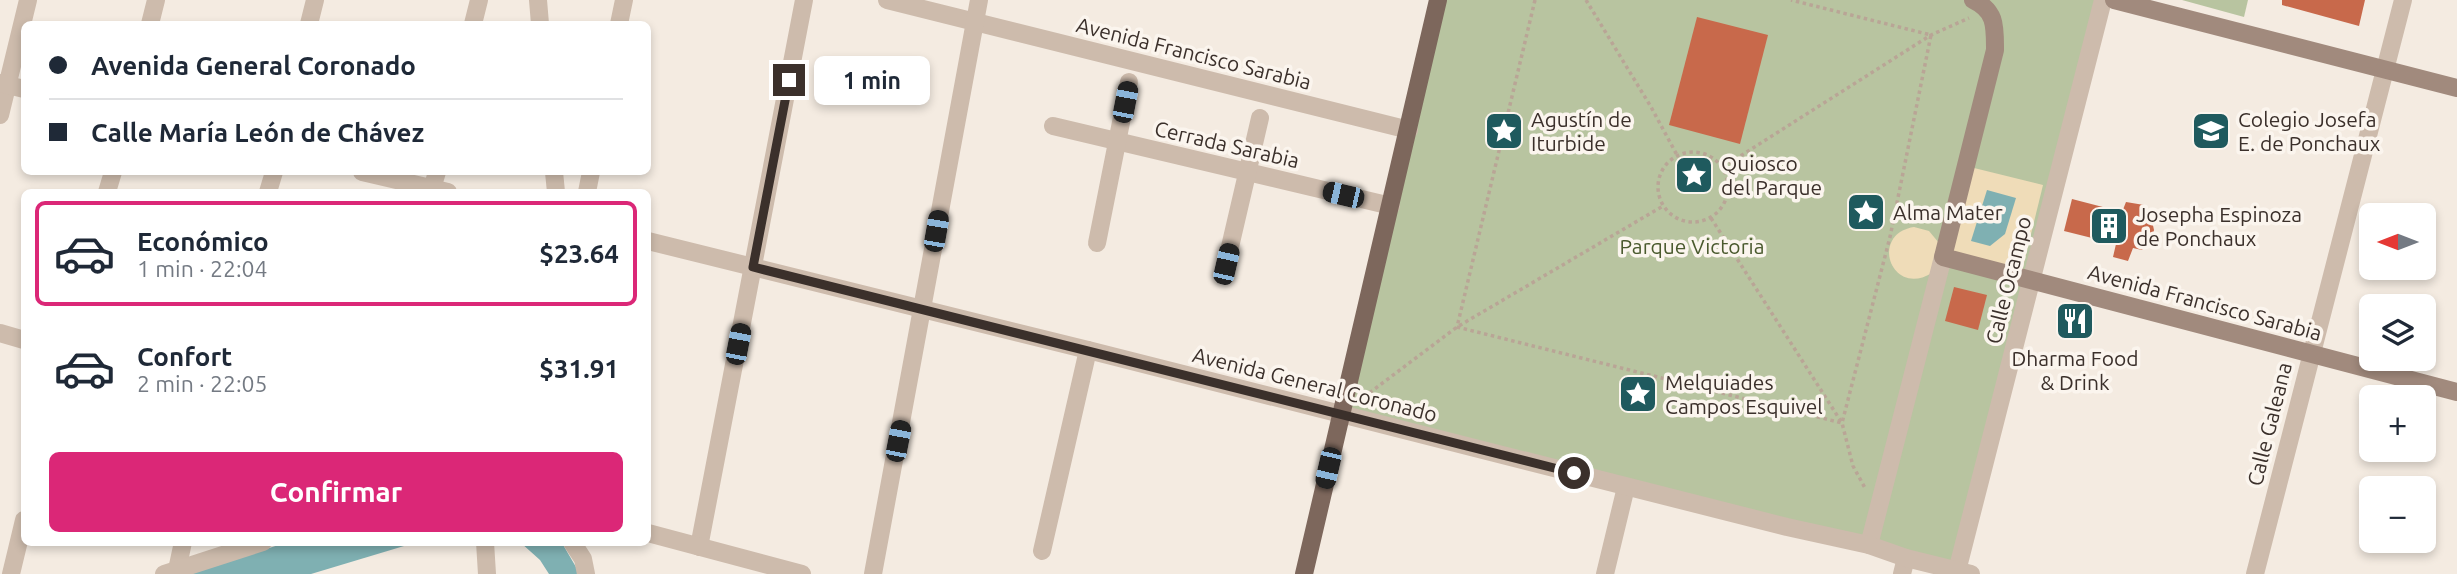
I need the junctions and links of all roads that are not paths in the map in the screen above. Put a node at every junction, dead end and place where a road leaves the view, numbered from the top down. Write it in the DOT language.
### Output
graph roads {
  1 [pos="28,0"];
  2 [pos="156,0"];
  3 [pos="315,0"];
  4 [pos="479,0"];
  5 [pos="538,0"];
  6 [pos="624,0"];
  7 [pos="804,0"];
  8 [pos="887,0"];
  9 [pos="979,0"];
  10 [pos="1438,0"];
  11 [pos="1973,0"];
  12 [pos="2103,0"];
  13 [pos="2114,0"];
  14 [pos="2403,0"];
  15 [pos="24,21"];
  16 [pos="151,21"];
  17 [pos="310,21"];
  18 [pos="474,21"];
  19 [pos="540,21"];
  20 [pos="620,21"];
  21 [pos="975,22"];
  22 [pos="21,35"];
  23 [pos="2385,69"];
  24 [pos="1129,82"];
  25 [pos="11,86"];
  26 [pos="2457,88"];
  27 [pos="0,116"];
  28 [pos="1260,118"];
  29 [pos="1053,126"];
  30 [pos="1409,130"];
  31 [pos="1116,141"];
  32 [pos="1247,172"];
  33 [pos="378,175"];
  34 [pos="437,186"];
  35 [pos="1391,206"];
  36 [pos="651,242"];
  37 [pos="1097,243"];
  38 [pos="1942,257"];
  39 [pos="1226,264"];
  40 [pos="753,267"];
  41 [pos="2031,281"];
  42 [pos="922,309"];
  43 [pos="0,333"];
  44 [pos="21,339"];
  45 [pos="1088,350"];
  46 [pos="2310,353"];
  47 [pos="2457,392"];
  48 [pos="1340,414"];
  49 [pos="1626,486"];
  50 [pos="21,532"];
  51 [pos="651,534"];
  52 [pos="1869,545"];
  53 [pos="181,546"];
  54 [pos="251,546"];
  55 [pos="485,546"];
  56 [pos="575,546"];
  57 [pos="699,547"];
  58 [pos="1042,551"];
  59 [pos="1904,566"];
  60 [pos="170,572"];
  61 [pos="1964,572"];
  62 [pos="11,574"];
  63 [pos="487,574"];
  64 [pos="586,574"];
  65 [pos="802,574"];
  66 [pos="873,574"];
  67 [pos="1304,574"];
  68 [pos="1605,574"];
  69 [pos="2255,574"];
  1 -- 15 [label="street"];
  2 -- 16 [label="street"];
  3 -- 17 [label="street"];
  4 -- 18 [label="street"];
  5 -- 19 [label="street"];
  6 -- 20 [label="street"];
  7 -- 40 [label="street"];
  8 -- 21 [label="street, Avenida Francisco Sarabia"];
  9 -- 21 [label="street"];
  10 -- 30 [label="main road"];
  11 -- 38 [label="main road"];
  12 -- 41 [label="street, Calle Ocampo"];
  13 -- 23 [label="main road"];
  14 -- 23 [label="street, Calle Galeana"];
  21 -- 30 [label="street, Avenida Francisco Sarabia"];
  21 -- 42 [label="street"];
  22 -- 25 [label="street"];
  23 -- 26 [label="main road"];
  23 -- 46 [label="street, Calle Galeana"];
  24 -- 31 [label="street"];
  25 -- 27 [label="street"];
  28 -- 32 [label="street"];
  29 -- 31 [label="street, Cerrada Sarabia"];
  30 -- 35 [label="main road"];
  31 -- 32 [label="street, Cerrada Sarabia"];
  31 -- 37 [label="street"];
  32 -- 35 [label="street, Cerrada Sarabia"];
  32 -- 39 [label="street"];
  33 -- 34 [label="street"];
  35 -- 48 [label="main road"];
  36 -- 40 [label="street, Avenida General Coronado"];
  38 -- 41 [label="main road, Avenida Francisco Sarabia"];
  38 -- 52 [label="street"];
  40 -- 42 [label="street, Avenida General Coronado"];
  40 -- 57 [label="street"];
  41 -- 46 [label="main road, Avenida Francisco Sarabia"];
  41 -- 61 [label="street, Calle Ocampo"];
  42 -- 45 [label="street, Avenida General Coronado"];
  42 -- 66 [label="street"];
  43 -- 44 [label="street"];
  45 -- 48 [label="street, Avenida General Coronado"];
  45 -- 58 [label="street"];
  46 -- 47 [label="main road, Avenida Francisco Sarabia"];
  46 -- 69 [label="street, Calle Galeana"];
  48 -- 49 [label="street, Avenida General Coronado"];
  48 -- 67 [label="main road"];
  49 -- 52 [label="street, Avenida General Coronado"];
  49 -- 68 [label="street"];
  50 -- 62 [label="street"];
  51 -- 57 [label="street"];
  52 -- 59 [label="street, Avenida General Coronado"];
  53 -- 60 [label="street"];
  54 -- 60 [label="street"];
  55 -- 63 [label="street"];
  56 -- 64 [label="street"];
  57 -- 65 [label="street"];
  59 -- 61 [label="street, Avenida General Coronado"];
}
